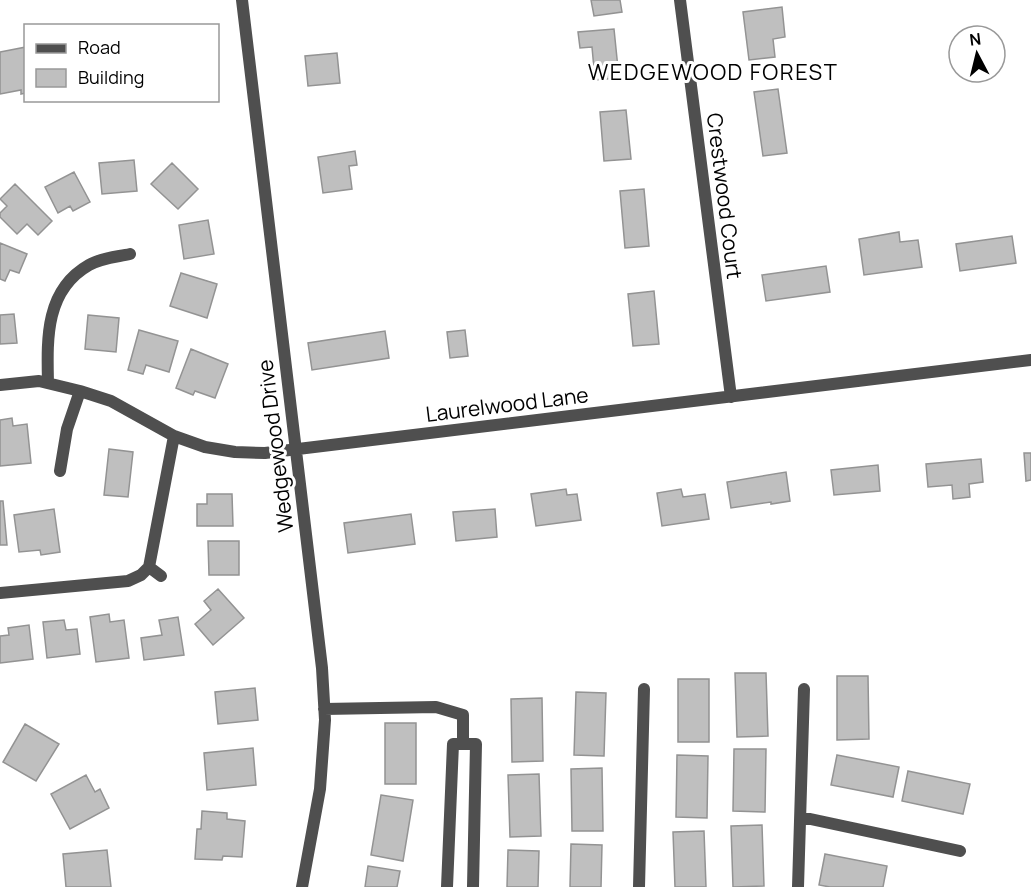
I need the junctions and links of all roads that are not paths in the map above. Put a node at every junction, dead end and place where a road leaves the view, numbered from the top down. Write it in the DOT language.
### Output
graph roads {
  1 [pos="242,0"];
  2 [pos="680,0"];
  3 [pos="130,254"];
  4 [pos="1031,360"];
  5 [pos="48,383"];
  6 [pos="0,385"];
  7 [pos="80,391"];
  8 [pos="731,397"];
  9 [pos="174,436"];
  10 [pos="295,449"];
  11 [pos="60,471"];
  12 [pos="149,567"];
  13 [pos="161,576"];
  14 [pos="0,593"];
  15 [pos="644,689"];
  16 [pos="804,689"];
  17 [pos="324,709"];
  18 [pos="463,744"];
  19 [pos="801,817"];
  20 [pos="960,851"];
  21 [pos="302,887"];
  22 [pos="447,887"];
  23 [pos="473,887"];
  24 [pos="639,887"];
  25 [pos="798,887"];
  1 -- 10 [label="street, Wedgewood Drive"];
  2 -- 8 [label="street, Crestwood Court"];
  3 -- 5 [label="street"];
  4 -- 8 [label="street, Laurelwood Lane"];
  5 -- 6 [label="street, Laurelwood Lane"];
  5 -- 7 [label="street, Laurelwood Lane"];
  7 -- 9 [label="street, Laurelwood Lane"];
  7 -- 11 [label="street"];
  8 -- 10 [label="street, Laurelwood Lane"];
  9 -- 10 [label="street, Laurelwood Lane"];
  9 -- 12 [label="street"];
  10 -- 17 [label="street, Wedgewood Drive"];
  12 -- 13 [label="street"];
  12 -- 14 [label="street"];
  15 -- 24 [label="street"];
  16 -- 19 [label="street"];
  17 -- 18 [label="street"];
  17 -- 21 [label="street, Wedgewood Drive"];
  18 -- 22 [label="street"];
  18 -- 23 [label="street"];
  19 -- 20 [label="street"];
  19 -- 25 [label="street"];
}
